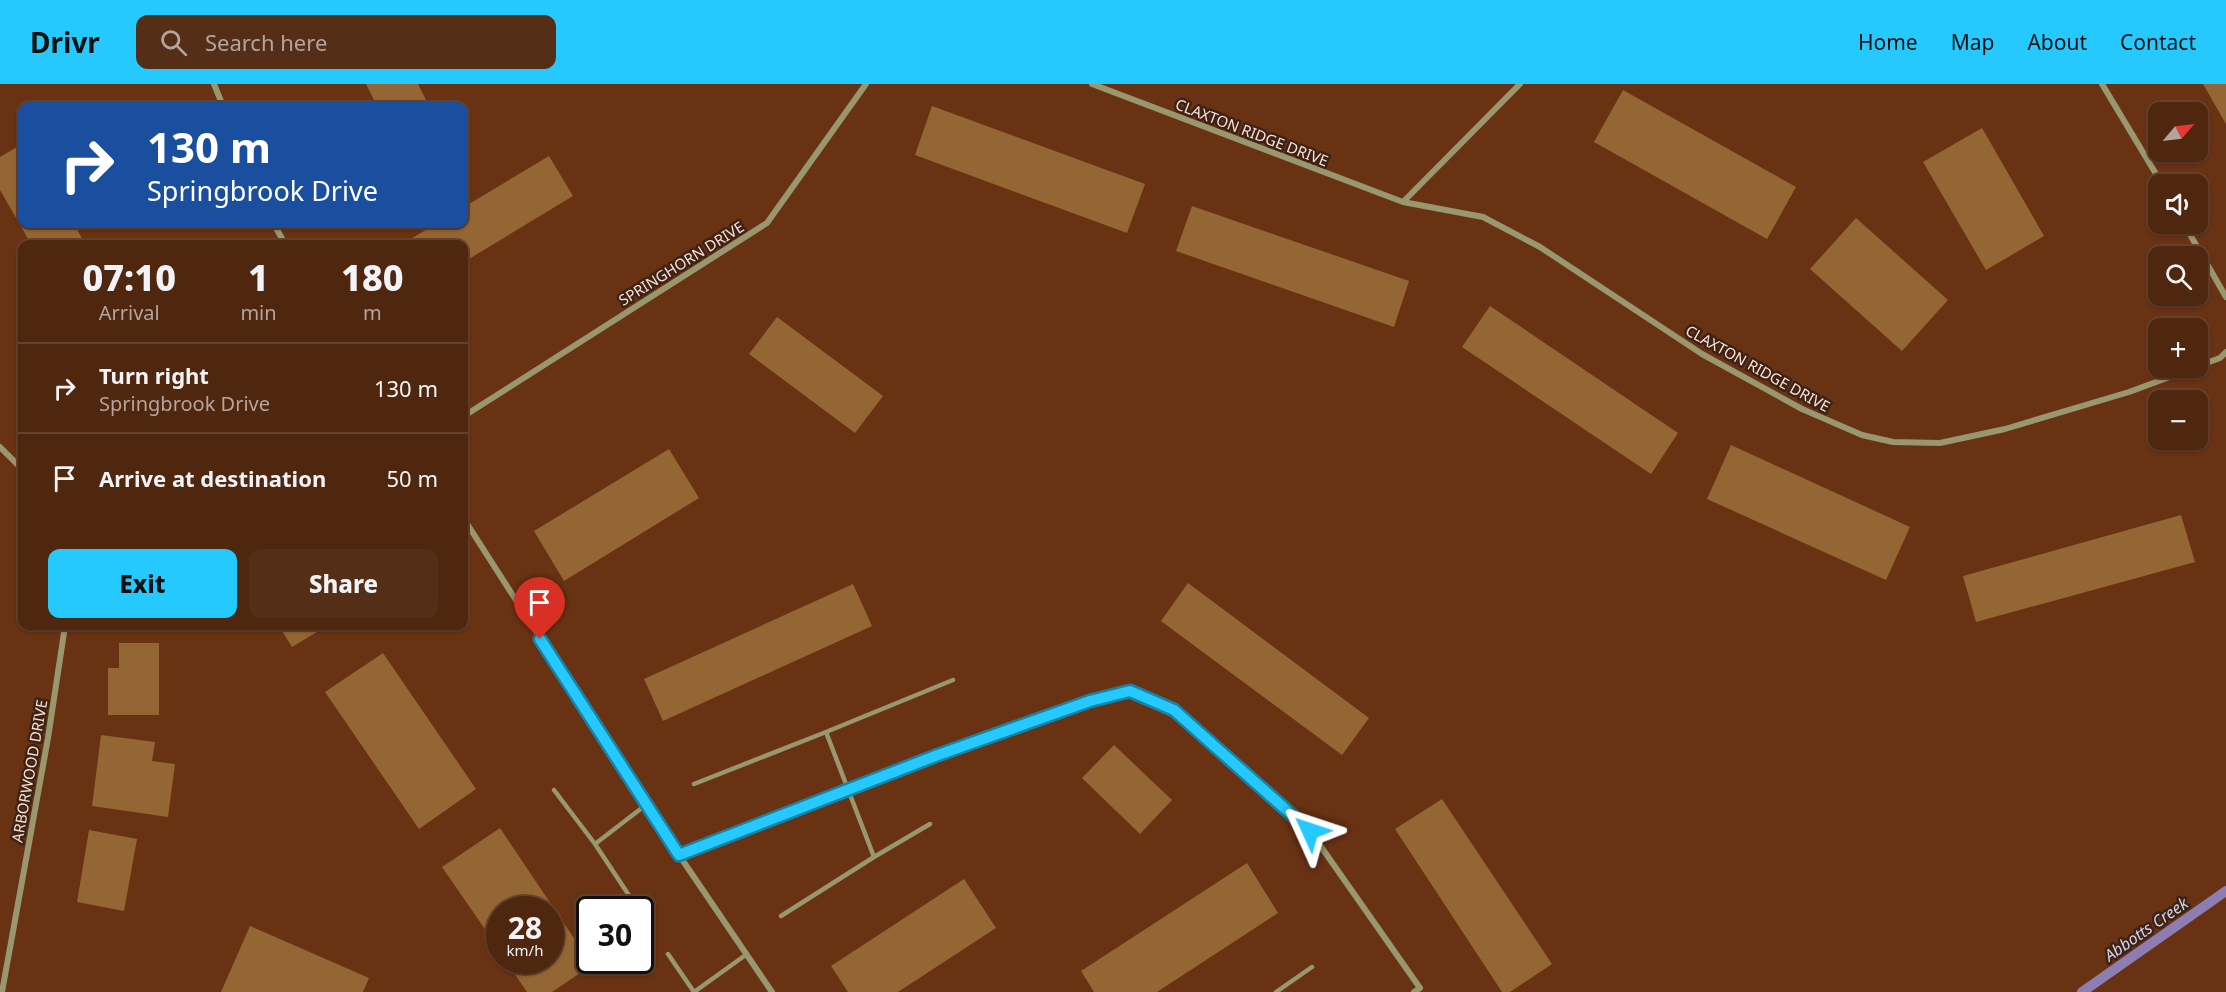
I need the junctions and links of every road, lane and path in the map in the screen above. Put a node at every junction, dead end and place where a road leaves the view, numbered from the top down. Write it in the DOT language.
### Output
graph roads {
  1 [pos="214,84"];
  2 [pos="866,84"];
  3 [pos="1092,84"];
  4 [pos="1520,84"];
  5 [pos="2102,84"];
  6 [pos="221,102"];
  7 [pos="2156,174"];
  8 [pos="1403,202"];
  9 [pos="2190,234"];
  10 [pos="2226,297"];
  11 [pos="2226,352"];
  12 [pos="2208,362"];
  13 [pos="2167,378"];
  14 [pos="468,413"];
  15 [pos="0,447"];
  16 [pos="18,465"];
  17 [pos="468,525"];
  18 [pos="64,630"];
  19 [pos="952,680"];
  20 [pos="826,732"];
  21 [pos="694,784"];
  22 [pos="554,790"];
  23 [pos="846,791"];
  24 [pos="647,804"];
  25 [pos="930,824"];
  26 [pos="595,844"];
  27 [pos="679,855"];
  28 [pos="873,857"];
  29 [pos="629,896"];
  30 [pos="781,916"];
  31 [pos="668,954"];
  32 [pos="747,954"];
  33 [pos="1312,967"];
  34 [pos="2,992"];
  35 [pos="694,992"];
  36 [pos="772,992"];
  37 [pos="1276,992"];
  38 [pos="1414,992"];
  1 -- 6 [label="street"];
  2 -- 14 [label="street, SPRINGHORN DRIVE"];
  3 -- 8 [label="street, CLAXTON RIDGE DRIVE"];
  4 -- 8 [label="street"];
  5 -- 7 [label="street"];
  8 -- 13 [label="street, CLAXTON RIDGE DRIVE"];
  9 -- 10 [label="street"];
  11 -- 12 [label="street, CLAXTON RIDGE DRIVE"];
  15 -- 16 [label="street"];
  17 -- 24 [label="street"];
  18 -- 34 [label="street, ARBORWOOD DRIVE"];
  19 -- 20 [label="lane"];
  20 -- 21 [label="lane"];
  20 -- 23 [label="lane"];
  22 -- 26 [label="lane"];
  23 -- 27 [label="street"];
  23 -- 28 [label="lane"];
  23 -- 38 [label="street"];
  24 -- 26 [label="lane"];
  24 -- 27 [label="street"];
  25 -- 28 [label="lane"];
  26 -- 29 [label="lane"];
  27 -- 32 [label="street"];
  28 -- 30 [label="lane"];
  31 -- 35 [label="lane"];
  32 -- 35 [label="lane"];
  32 -- 36 [label="street"];
  33 -- 37 [label="lane"];
}
